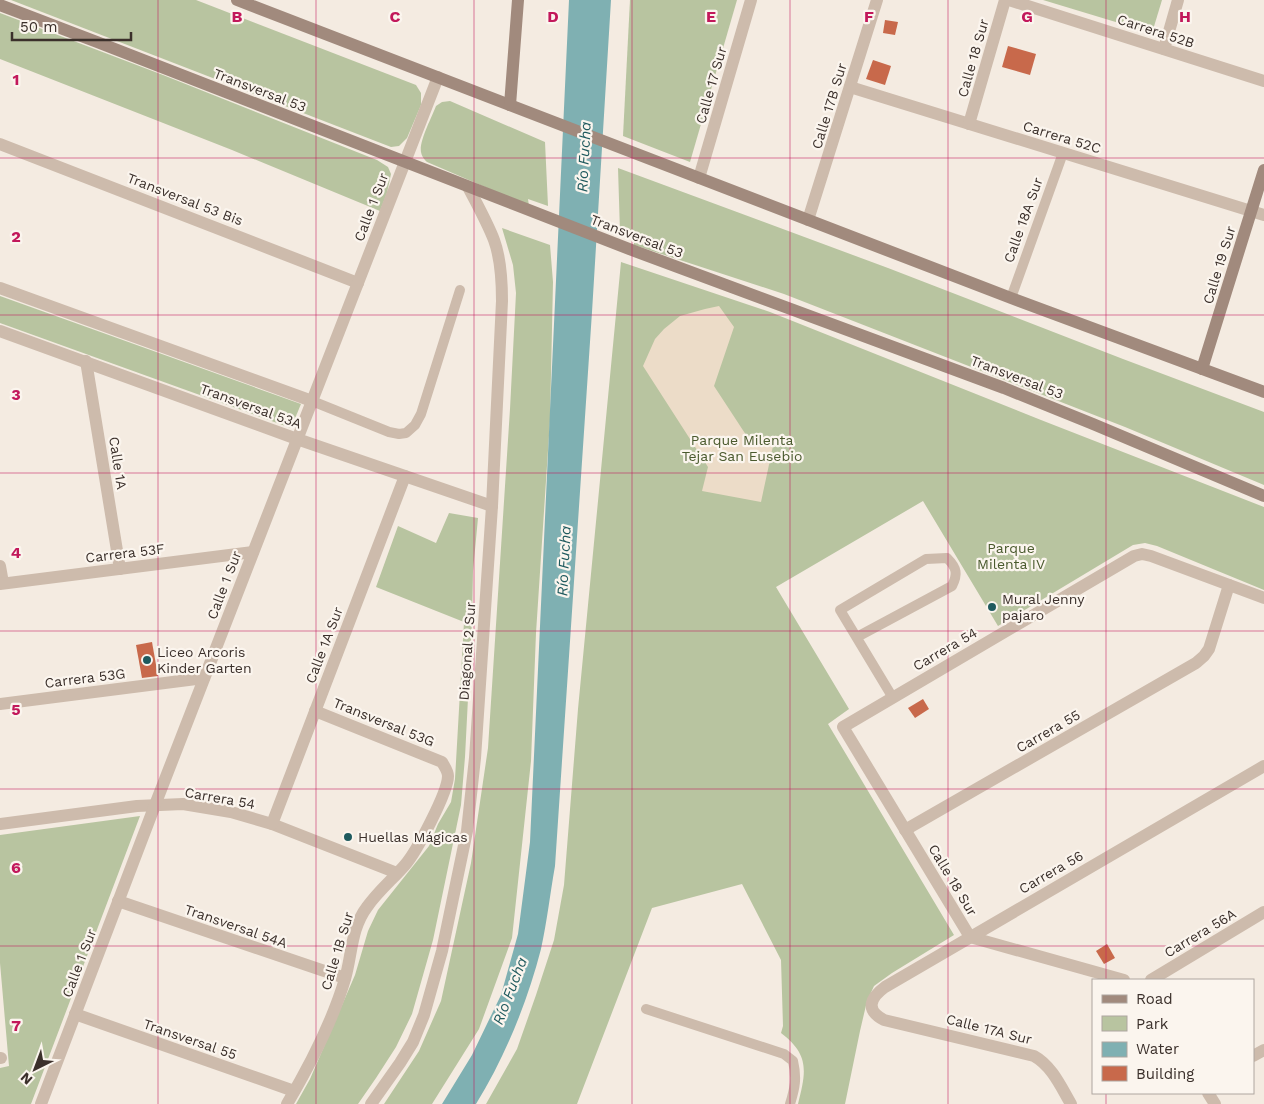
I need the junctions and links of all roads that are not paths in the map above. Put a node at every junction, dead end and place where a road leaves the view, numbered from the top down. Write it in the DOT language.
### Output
graph roads {
  1 [pos="237,0"];
  2 [pos="518,0"];
  3 [pos="751,0"];
  4 [pos="876,0"];
  5 [pos="1007,0"];
  6 [pos="1178,0"];
  7 [pos="0,5"];
  8 [pos="1164,49"];
  9 [pos="438,77"];
  10 [pos="1264,81"];
  11 [pos="850,87"];
  12 [pos="510,105"];
  13 [pos="969,124"];
  14 [pos="0,144"];
  15 [pos="1064,153"];
  16 [pos="405,163"];
  17 [pos="1264,170"];
  18 [pos="699,178"];
  19 [pos="468,187"];
  20 [pos="1251,211"];
  21 [pos="1264,215"];
  22 [pos="808,220"];
  23 [pos="358,282"];
  24 [pos="0,288"];
  25 [pos="460,290"];
  26 [pos="1011,298"];
  27 [pos="0,331"];
  28 [pos="86,362"];
  29 [pos="1202,369"];
  30 [pos="1264,392"];
  31 [pos="312,401"];
  32 [pos="297,439"];
  33 [pos="405,476"];
  34 [pos="1264,496"];
  35 [pos="492,506"];
  36 [pos="253,552"];
  37 [pos="0,566"];
  38 [pos="120,568"];
  39 [pos="1,584"];
  40 [pos="1229,585"];
  41 [pos="1264,598"];
  42 [pos="857,637"];
  43 [pos="204,678"];
  44 [pos="893,698"];
  45 [pos="0,704"];
  46 [pos="315,711"];
  47 [pos="843,727"];
  48 [pos="442,762"];
  49 [pos="1264,766"];
  50 [pos="155,805"];
  51 [pos="0,824"];
  52 [pos="272,824"];
  53 [pos="905,830"];
  54 [pos="397,873"];
  55 [pos="118,901"];
  56 [pos="1264,912"];
  57 [pos="970,937"];
  58 [pos="345,978"];
  59 [pos="1120,979"];
  60 [pos="1153,979"];
  61 [pos="646,1008"];
  62 [pos="75,1014"];
  63 [pos="876,1016"];
  64 [pos="294,1092"];
  65 [pos="41,1104"];
  66 [pos="287,1104"];
  67 [pos="371,1104"];
  68 [pos="790,1104"];
  69 [pos="1071,1104"];
  1 -- 9 [label="street"];
  2 -- 12 [label="street"];
  3 -- 18 [label="street, Calle 17 Sur"];
  4 -- 11 [label="street, Calle 17B Sur"];
  5 -- 8 [label="street, Carrera 52B"];
  5 -- 13 [label="street, Calle 18 Sur"];
  6 -- 8 [label="street"];
  7 -- 16 [label="street, Transversal 53"];
  8 -- 10 [label="street, Carrera 52B"];
  9 -- 12 [label="street"];
  9 -- 16 [label="street, Calle 1 Sur"];
  11 -- 13 [label="street, Carrera 52C"];
  11 -- 22 [label="street, Calle 17B Sur"];
  12 -- 18 [label="street"];
  13 -- 15 [label="street, Carrera 52C"];
  14 -- 23 [label="street, Transversal 53 Bis"];
  15 -- 20 [label="street, Carrera 52C"];
  15 -- 26 [label="lane, Calle 18A Sur"];
  16 -- 19 [label="street, Transversal 53"];
  16 -- 23 [label="street, Calle 1 Sur"];
  17 -- 20 [label="street, Calle 19 Sur"];
  18 -- 22 [label="street"];
  19 -- 34 [label="street, Transversal 53"];
  19 -- 35 [label="street, Diagonal 2 Sur"];
  20 -- 21 [label="street, Carrera 52C"];
  20 -- 29 [label="street, Calle 19 Sur"];
  22 -- 26 [label="street"];
  23 -- 31 [label="street, Calle 1 Sur"];
  24 -- 31 [label="street, Transversal 53A"];
  25 -- 31 [label="lane"];
  26 -- 29 [label="street"];
  27 -- 28 [label="street, Transversal 53A"];
  28 -- 32 [label="street, Transversal 53A"];
  28 -- 38 [label="street, Calle 1A"];
  29 -- 30 [label="street"];
  31 -- 32 [label="street, Calle 1 Sur"];
  32 -- 33 [label="street, Transversal 53A"];
  32 -- 36 [label="street, Calle 1 Sur"];
  33 -- 35 [label="street, Transversal 53A"];
  33 -- 46 [label="street, Calle 1A Sur"];
  35 -- 67 [label="street, Diagonal 2 Sur"];
  36 -- 38 [label="street, Carrera 53F"];
  36 -- 43 [label="street, Calle 1 Sur"];
  37 -- 39 [label="street"];
  38 -- 39 [label="street, Carrera 53F"];
  40 -- 41 [label="street"];
  40 -- 44 [label="street, Carrera 54"];
  40 -- 53 [label="street, Carrera 55"];
  42 -- 42 [label="lane"];
  42 -- 44 [label="lane"];
  43 -- 45 [label="street, Carrera 53G"];
  43 -- 50 [label="street, Calle 1 Sur"];
  44 -- 47 [label="street, Carrera 54"];
  46 -- 48 [label="street, Transversal 53G"];
  46 -- 52 [label="street, Calle 1A Sur"];
  47 -- 53 [label="street, Calle 18 Sur"];
  48 -- 54 [label="street, Calle 1B Sur"];
  49 -- 57 [label="street, Carrera 56"];
  50 -- 51 [label="street, Carrera 54"];
  50 -- 52 [label="street, Carrera 54"];
  50 -- 55 [label="street, Calle 1 Sur"];
  52 -- 54 [label="street, Carrera 54"];
  53 -- 57 [label="street, Calle 18 Sur"];
  54 -- 58 [label="street, Calle 1B Sur"];
  55 -- 58 [label="street, Transversal 54A"];
  55 -- 62 [label="street, Calle 1 Sur"];
  56 -- 60 [label="street, Carrera 56A"];
  57 -- 59 [label="street, Calle 18 Sur"];
  57 -- 63 [label="street, Carrera 56"];
  58 -- 64 [label="street, Calle 1B Sur"];
  61 -- 68 [label="lane"];
  62 -- 64 [label="street, Transversal 55"];
  62 -- 65 [label="street, Calle 1 Sur"];
  63 -- 69 [label="street, Calle 17A Sur"];
  64 -- 66 [label="street, Calle 1B Sur"];
}
